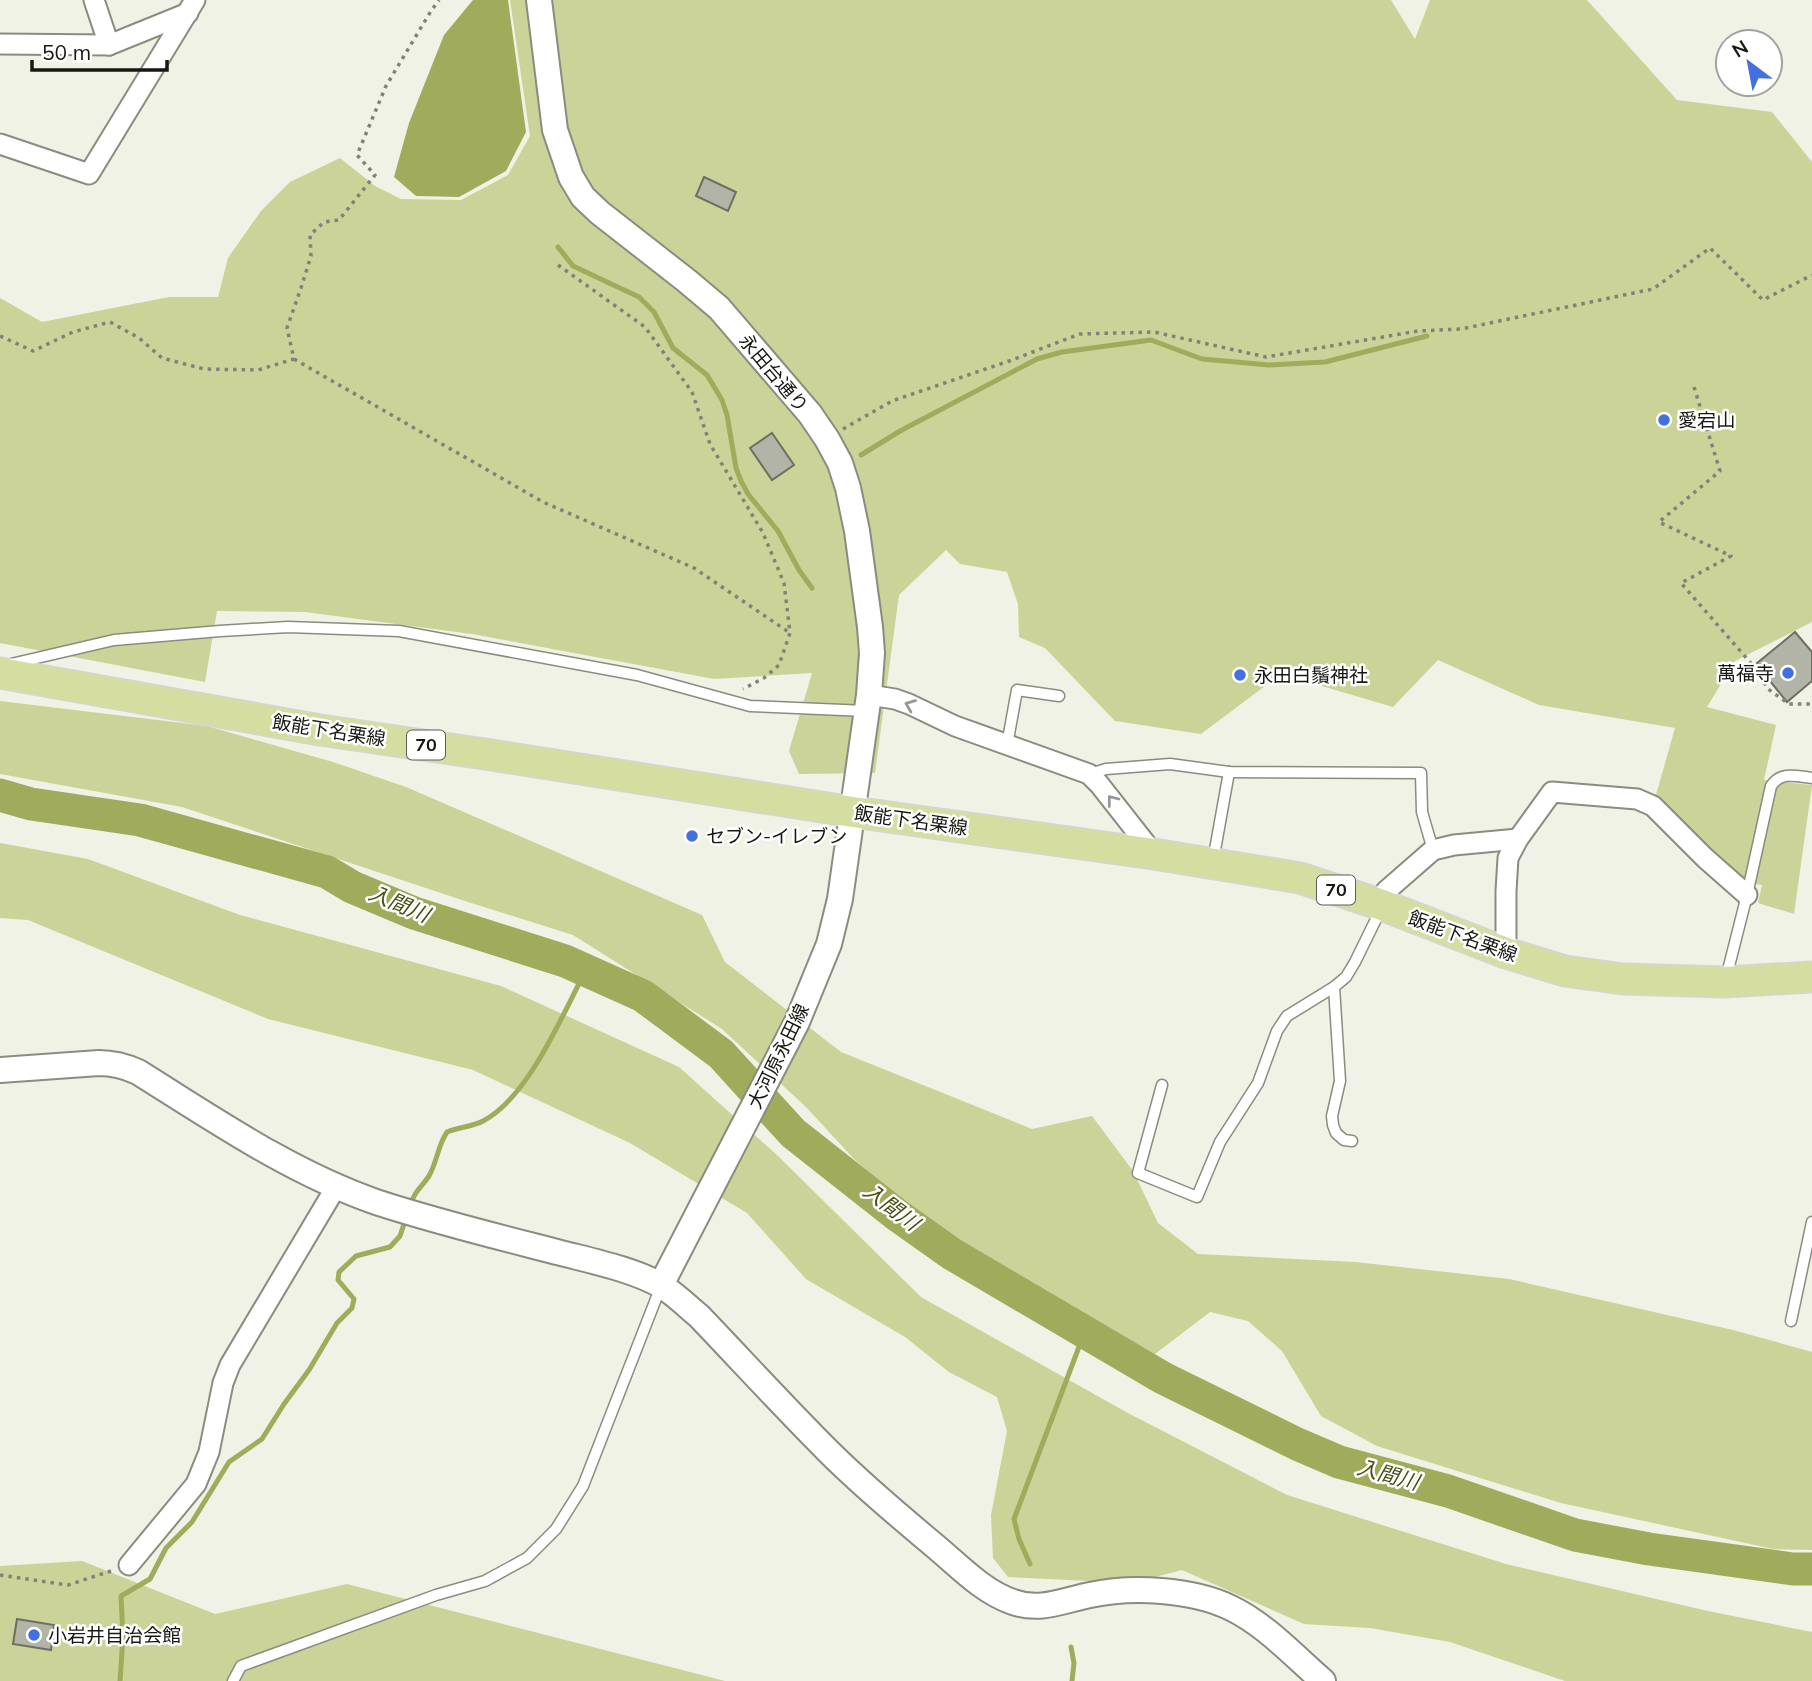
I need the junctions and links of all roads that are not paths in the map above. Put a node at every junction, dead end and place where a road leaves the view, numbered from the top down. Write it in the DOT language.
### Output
graph roads {
  1 [pos="94,0"];
  2 [pos="539,0"];
  3 [pos="192,6"];
  4 [pos="0,44"];
  5 [pos="109,45"];
  6 [pos="0,145"];
  7 [pos="0,667"];
  8 [pos="0,673"];
  9 [pos="1059,696"];
  10 [pos="868,703"];
  11 [pos="1007,746"];
  12 [pos="1229,772"];
  13 [pos="1089,774"];
  14 [pos="1812,778"];
  15 [pos="853,812"];
  16 [pos="1518,839"];
  17 [pos="1433,850"];
  18 [pos="1154,854"];
  19 [pos="1213,863"];
  20 [pos="1747,895"];
  21 [pos="1382,905"];
  22 [pos="1506,953"];
  23 [pos="1812,977"];
  24 [pos="1725,982"];
  25 [pos="1334,987"];
  26 [pos="0,1070"];
  27 [pos="1162,1085"];
  28 [pos="1352,1141"];
  29 [pos="336,1187"];
  30 [pos="1812,1222"];
  31 [pos="661,1286"];
  32 [pos="1791,1321"];
  33 [pos="129,1565"];
  34 [pos="233,1681"];
  35 [pos="1323,1681"];
  1 -- 5 [label="street"];
  2 -- 10 [label="street, 永田台通り"];
  3 -- 5 [label="street"];
  3 -- 6 [label="street"];
  4 -- 5 [label="street"];
  7 -- 10 [label="lane"];
  8 -- 15 [label="main road, 飯能下名栗線 / 70"];
  9 -- 11 [label="lane"];
  11 -- 10 [label="street, one-way"];
  10 -- 15 [label="street, 永田台通り"];
  11 -- 13 [label="street"];
  12 -- 13 [label="lane"];
  12 -- 17 [label="lane"];
  12 -- 19 [label="lane"];
  18 -- 13 [label="street, one-way"];
  14 -- 20 [label="lane"];
  15 -- 18 [label="main road, 飯能下名栗線 / 70"];
  15 -- 31 [label="street, 大河原永田線"];
  16 -- 17 [label="street"];
  16 -- 20 [label="street"];
  16 -- 22 [label="street"];
  17 -- 21 [label="street"];
  18 -- 19 [label="main road, 飯能下名栗線 / 70"];
  19 -- 21 [label="main road, 飯能下名栗線 / 70"];
  20 -- 24 [label="lane"];
  21 -- 22 [label="main road, 飯能下名栗線 / 70"];
  21 -- 25 [label="lane"];
  22 -- 24 [label="main road, 飯能下名栗線 / 70"];
  23 -- 24 [label="main road, 飯能下名栗線 / 70"];
  25 -- 27 [label="lane"];
  25 -- 28 [label="lane"];
  26 -- 29 [label="street"];
  29 -- 31 [label="street"];
  29 -- 33 [label="street"];
  30 -- 32 [label="lane"];
  31 -- 34 [label="lane"];
  31 -- 35 [label="street"];
}
